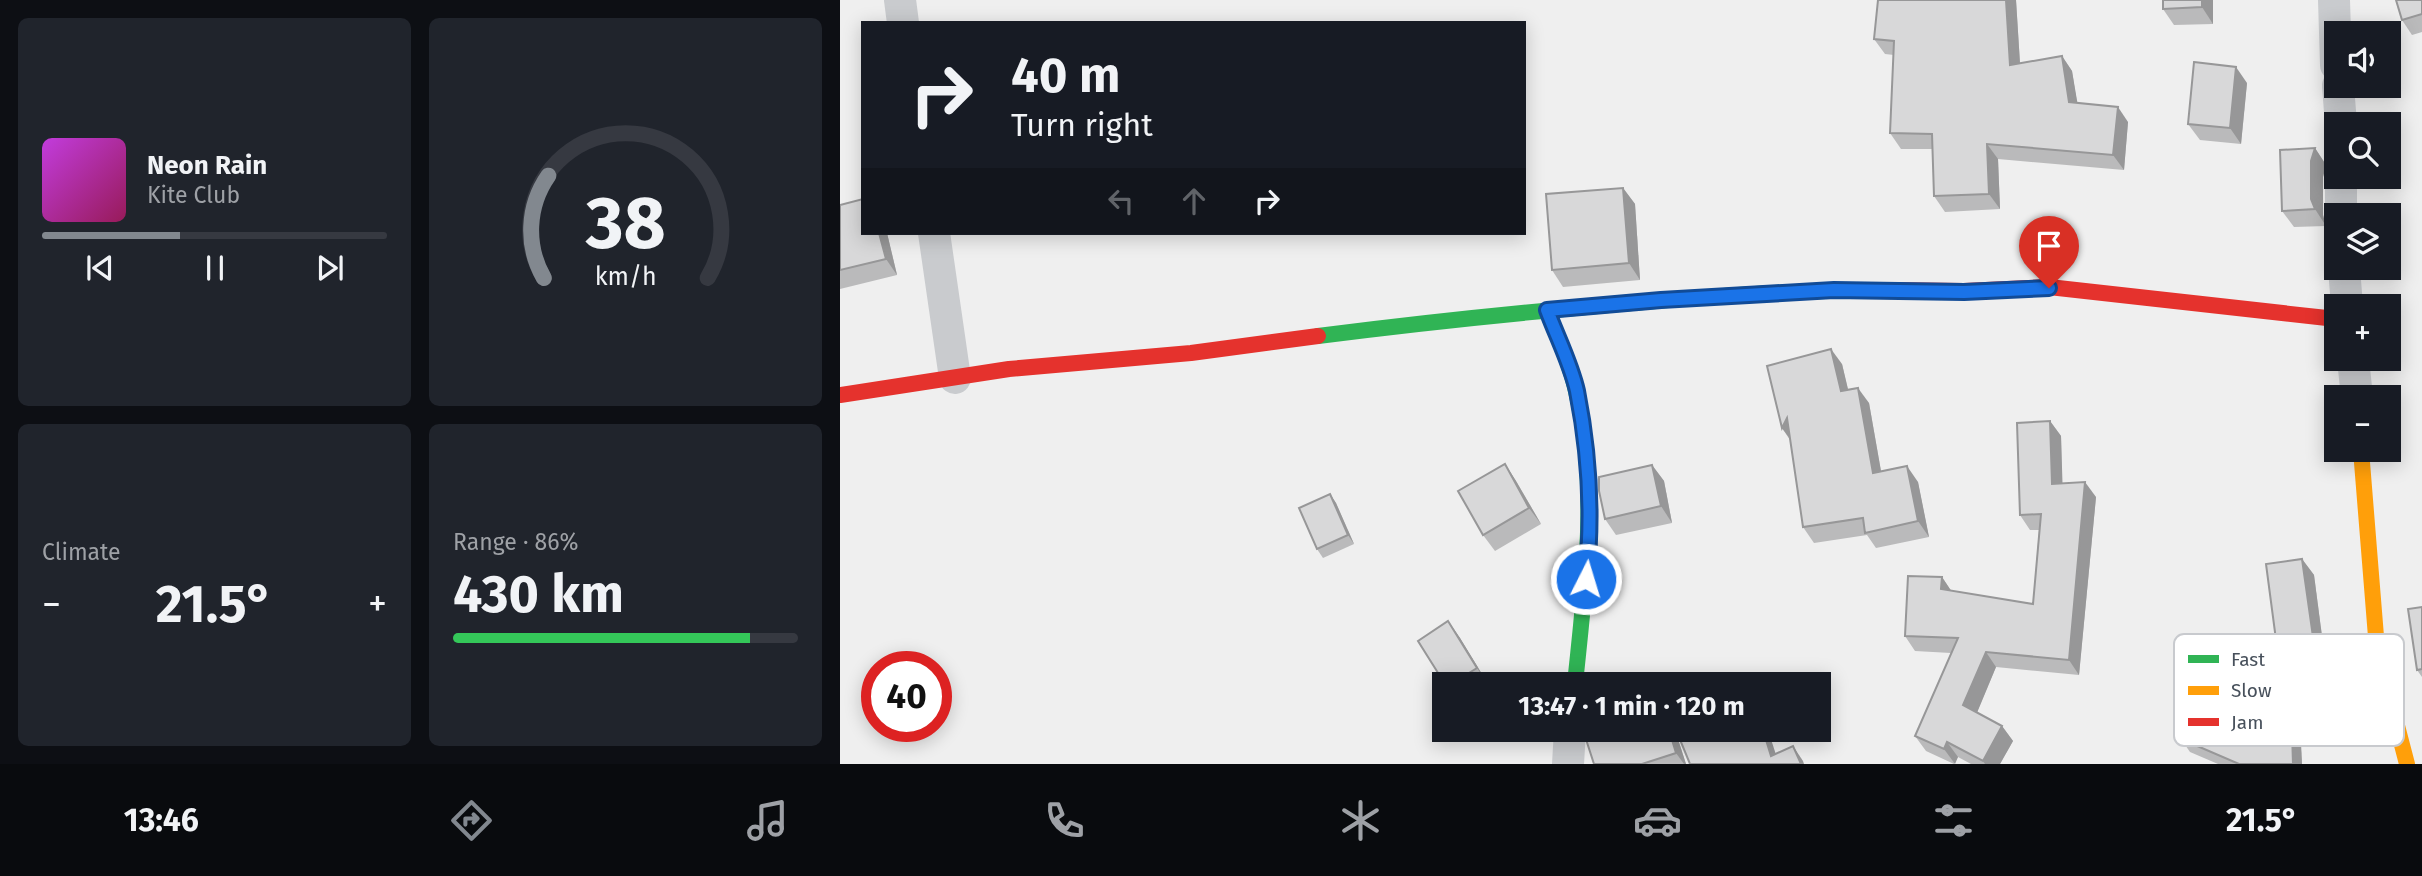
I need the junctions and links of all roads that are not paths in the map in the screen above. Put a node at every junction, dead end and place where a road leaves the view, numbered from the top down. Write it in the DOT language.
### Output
graph roads {
  1 [pos="900,0"];
  2 [pos="2334,0"];
  3 [pos="903,21"];
  4 [pos="2335,21"];
  5 [pos="934,235"];
  6 [pos="1547,310"];
  7 [pos="2324,318"];
  8 [pos="955,378"];
  9 [pos="840,395"];
  10 [pos="2362,462"];
  11 [pos="2376,634"];
  12 [pos="1576,672"];
  13 [pos="1569,742"];
  14 [pos="2402,746"];
  15 [pos="1568,764"];
  16 [pos="2407,764"];
  1 -- 3 [label="street"];
  2 -- 4 [label="street"];
  5 -- 8 [label="street"];
  6 -- 7 [label="street"];
  6 -- 8 [label="street"];
  6 -- 12 [label="street"];
  8 -- 9 [label="street"];
  10 -- 11 [label="street"];
  13 -- 15 [label="street"];
  14 -- 16 [label="street"];
}
